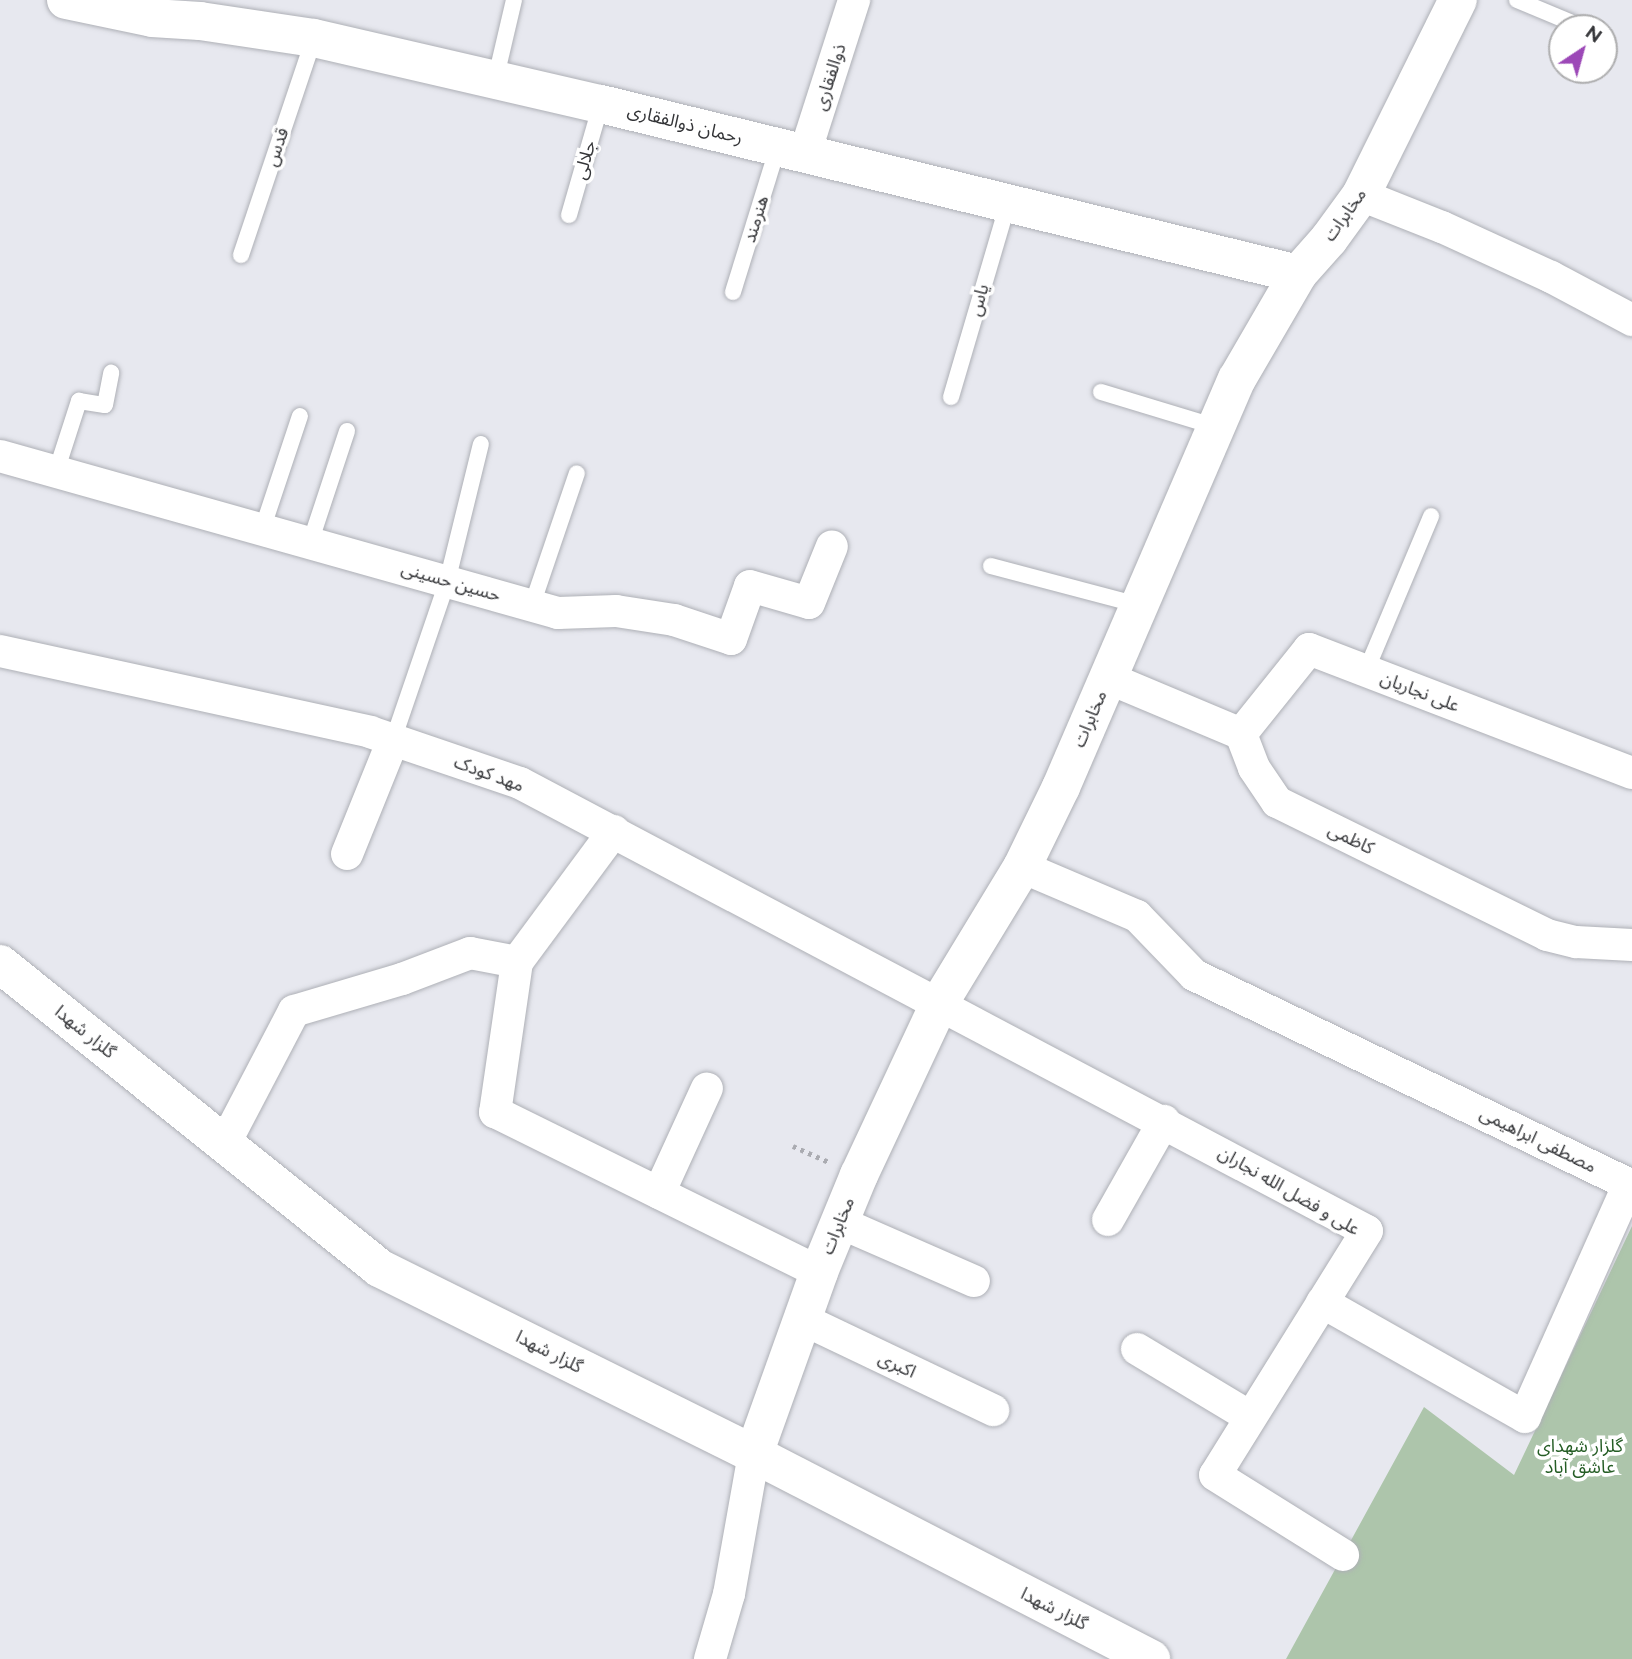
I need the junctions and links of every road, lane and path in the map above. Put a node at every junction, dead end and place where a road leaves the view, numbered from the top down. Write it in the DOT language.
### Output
graph roads {
  1 [pos="514,0"];
  2 [pos="855,0"];
  3 [pos="1458,0"];
  4 [pos="1517,0"];
  5 [pos="84,2"];
  6 [pos="202,10"];
  7 [pos="1550,14"];
  8 [pos="314,38"];
  9 [pos="495,81"];
  10 [pos="601,104"];
  11 [pos="792,150"];
  12 [pos="1361,195"];
  13 [pos="1008,203"];
  14 [pos="569,215"];
  15 [pos="241,255"];
  16 [pos="1298,274"];
  17 [pos="733,292"];
  18 [pos="1632,320"];
  19 [pos="111,373"];
  20 [pos="1101,392"];
  21 [pos="951,397"];
  22 [pos="300,416"];
  23 [pos="1216,427"];
  24 [pos="347,430"];
  25 [pos="481,444"];
  26 [pos="0,456"];
  27 [pos="56,472"];
  28 [pos="577,473"];
  29 [pos="1432,516"];
  30 [pos="262,530"];
  31 [pos="310,543"];
  32 [pos="832,546"];
  33 [pos="991,566"];
  34 [pos="447,582"];
  35 [pos="533,605"];
  36 [pos="1139,605"];
  37 [pos="0,651"];
  38 [pos="1366,671"];
  39 [pos="1108,678"];
  40 [pos="1241,734"];
  41 [pos="393,740"];
  42 [pos="1632,773"];
  43 [pos="614,831"];
  44 [pos="347,854"];
  45 [pos="1022,867"];
  46 [pos="1632,945"];
  47 [pos="517,962"];
  48 [pos="0,964"];
  49 [pos="940,1002"];
  50 [pos="707,1088"];
  51 [pos="1164,1121"];
  52 [pos="225,1143"];
  53 [pos="659,1193"];
  54 [pos="1108,1220"];
  55 [pos="841,1223"];
  56 [pos="819,1272"];
  57 [pos="974,1281"];
  58 [pos="1322,1302"];
  59 [pos="802,1319"];
  60 [pos="1137,1349"];
  61 [pos="993,1410"];
  62 [pos="1251,1417"];
  63 [pos="754,1454"];
  64 [pos="1343,1555"];
  65 [pos="710,1659"];
  66 [pos="1151,1659"];
  1 -- 9 [label="lane"];
  2 -- 11 [label="street, ذوالفقاری"];
  3 -- 12 [label="street, مخابرات"];
  4 -- 7 [label="lane"];
  5 -- 6 [label="street, رحمان ذوالفقاری"];
  6 -- 8 [label="street, رحمان ذوالفقاری"];
  8 -- 9 [label="street, رحمان ذوالفقاری"];
  8 -- 15 [label="lane, قدس"];
  9 -- 10 [label="street, رحمان ذوالفقاری"];
  10 -- 11 [label="street, رحمان ذوالفقاری"];
  10 -- 14 [label="lane, جلالی"];
  11 -- 13 [label="street, رحمان ذوالفقاری"];
  11 -- 17 [label="lane, هنرمند"];
  12 -- 16 [label="street, مخابرات"];
  12 -- 18 [label="street"];
  13 -- 16 [label="street, رحمان ذوالفقاری"];
  13 -- 21 [label="lane, یاس"];
  16 -- 23 [label="street, مخابرات"];
  19 -- 27 [label="lane"];
  20 -- 23 [label="lane"];
  22 -- 30 [label="lane"];
  23 -- 36 [label="street, مخابرات"];
  24 -- 31 [label="lane"];
  25 -- 34 [label="lane"];
  26 -- 27 [label="street, حسین حسینی"];
  27 -- 30 [label="street, حسین حسینی"];
  28 -- 35 [label="lane"];
  29 -- 38 [label="lane"];
  30 -- 31 [label="street, حسین حسینی"];
  31 -- 34 [label="street, حسین حسینی"];
  32 -- 35 [label="street, حسین حسینی"];
  33 -- 36 [label="lane"];
  34 -- 35 [label="street, حسین حسینی"];
  34 -- 41 [label="lane"];
  36 -- 39 [label="street, مخابرات"];
  37 -- 41 [label="street, مهد کودک"];
  38 -- 40 [label="street, علی نجاریان"];
  38 -- 42 [label="street, علی نجاریان"];
  39 -- 40 [label="street"];
  39 -- 45 [label="street, مخابرات"];
  40 -- 46 [label="street, کاظمی"];
  41 -- 43 [label="street, مهد کودک"];
  41 -- 44 [label="street"];
  43 -- 47 [label="street"];
  43 -- 49 [label="street, مهد کودک"];
  45 -- 49 [label="street, مخابرات"];
  45 -- 58 [label="street, مصطفی ابراهیمی"];
  47 -- 52 [label="street"];
  47 -- 53 [label="street"];
  48 -- 52 [label="street, گلزار شهدا"];
  49 -- 51 [label="street, علی و فضل الله نجاران"];
  49 -- 55 [label="street, مخابرات"];
  50 -- 53 [label="street"];
  51 -- 54 [label="street"];
  51 -- 58 [label="street, علی و فضل الله نجاران"];
  52 -- 63 [label="street, گلزار شهدا"];
  53 -- 56 [label="street"];
  55 -- 56 [label="street, مخابرات"];
  55 -- 57 [label="street"];
  56 -- 59 [label="street, مخابرات"];
  58 -- 62 [label="street, علی و فضل الله نجاران"];
  59 -- 61 [label="street, اکبری"];
  59 -- 63 [label="street, مخابرات"];
  60 -- 62 [label="street"];
  62 -- 64 [label="street, علی و فضل الله نجاران"];
  63 -- 65 [label="street"];
  63 -- 66 [label="street, گلزار شهدا"];
}
